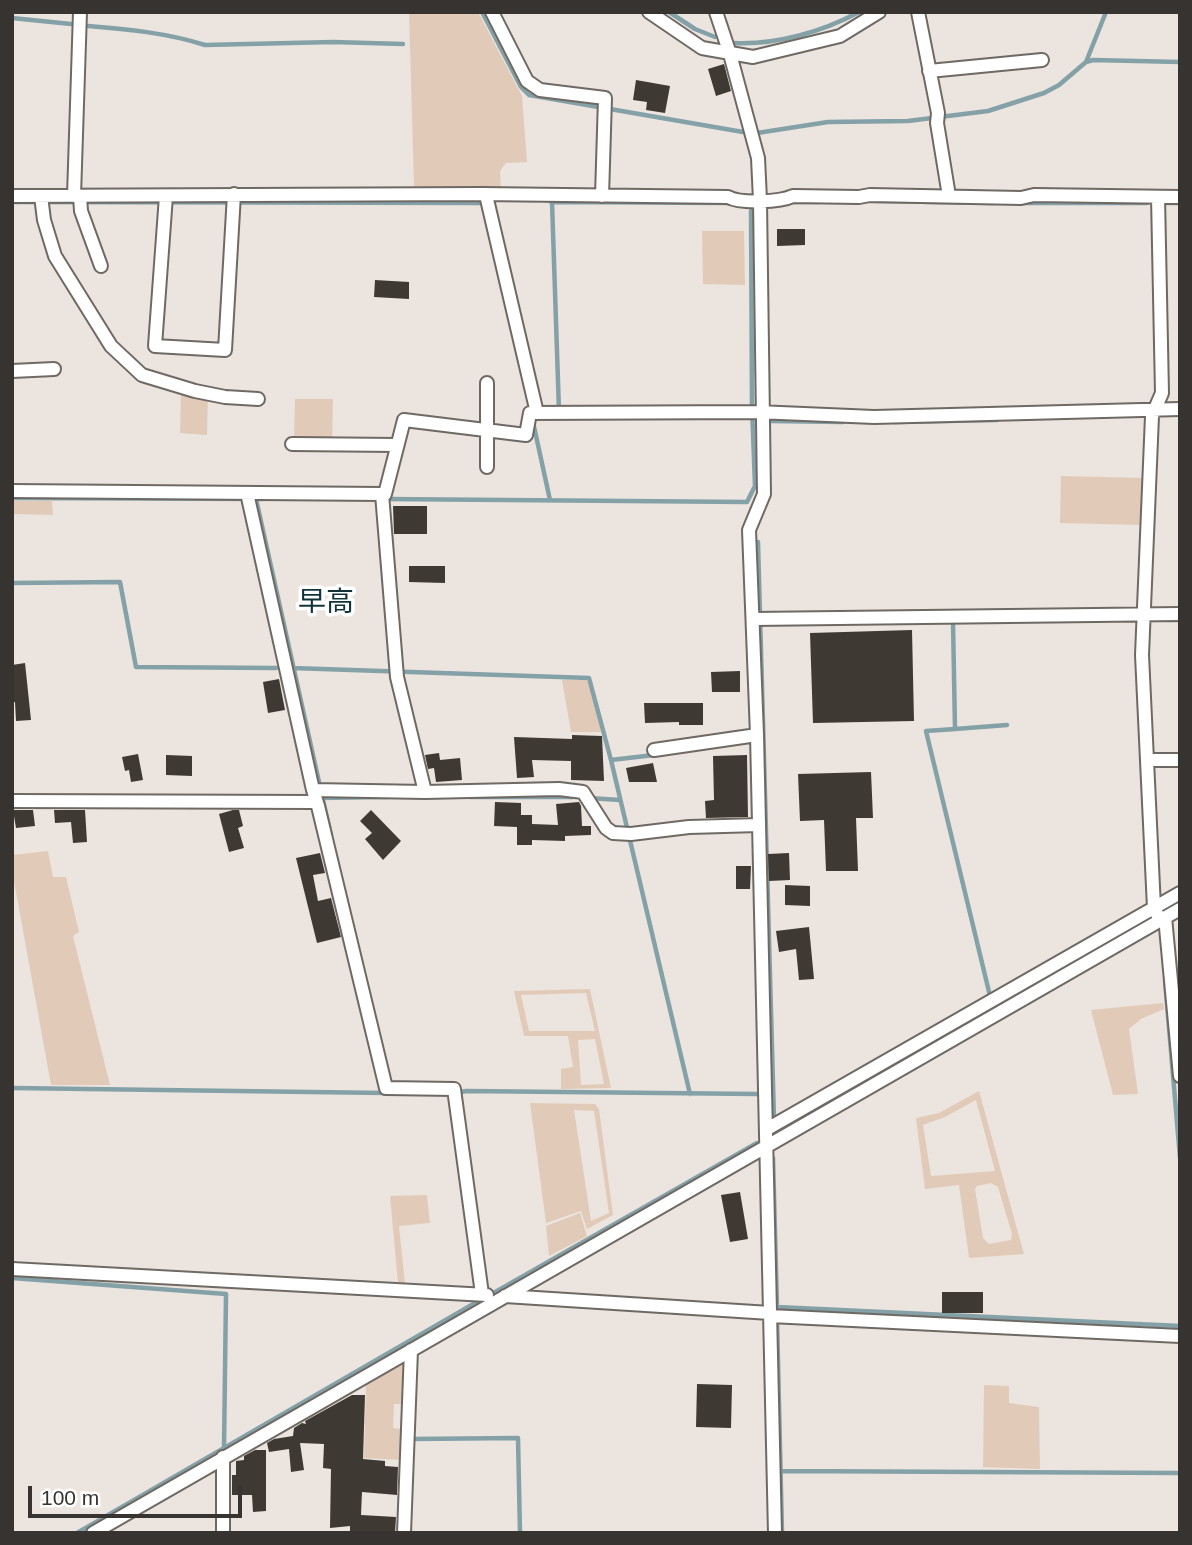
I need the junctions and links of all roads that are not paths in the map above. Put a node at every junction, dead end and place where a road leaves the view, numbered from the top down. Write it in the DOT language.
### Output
graph roads {
  1 [pos="80,12"];
  2 [pos="492,12"];
  3 [pos="649,12"];
  4 [pos="716,12"];
  5 [pos="879,12"];
  6 [pos="918,12"];
  7 [pos="730,54"];
  8 [pos="1042,60"];
  9 [pos="929,71"];
  10 [pos="234,194"];
  11 [pos="486,195"];
  12 [pos="41,196"];
  13 [pos="77,196"];
  14 [pos="166,196"];
  15 [pos="602,196"];
  16 [pos="949,196"];
  17 [pos="12,197"];
  18 [pos="1180,197"];
  19 [pos="760,200"];
  20 [pos="1158,201"];
  21 [pos="102,266"];
  22 [pos="54,369"];
  23 [pos="12,371"];
  24 [pos="486,383"];
  25 [pos="258,399"];
  26 [pos="1180,409"];
  27 [pos="756,412"];
  28 [pos="1154,412"];
  29 [pos="537,413"];
  30 [pos="487,430"];
  31 [pos="292,444"];
  32 [pos="397,445"];
  33 [pos="487,467"];
  34 [pos="12,491"];
  35 [pos="248,498"];
  36 [pos="382,498"];
  37 [pos="1180,614"];
  38 [pos="1145,618"];
  39 [pos="758,619"];
  40 [pos="757,735"];
  41 [pos="654,750"];
  42 [pos="1149,760"];
  43 [pos="1180,760"];
  44 [pos="425,792"];
  45 [pos="314,796"];
  46 [pos="12,801"];
  47 [pos="759,825"];
  48 [pos="1180,893"];
  49 [pos="1180,909"];
  50 [pos="1156,913"];
  51 [pos="1176,990"];
  52 [pos="1180,1076"];
  53 [pos="767,1129"];
  54 [pos="766,1148"];
  55 [pos="12,1269"];
  56 [pos="492,1295"];
  57 [pos="774,1315"];
  58 [pos="1180,1336"];
  59 [pos="411,1350"];
  60 [pos="223,1457"];
  61 [pos="93,1533"];
  62 [pos="223,1533"];
  63 [pos="404,1533"];
  64 [pos="775,1533"];
  1 -- 13 [label="street"];
  2 -- 15 [label="street"];
  3 -- 7 [label="street"];
  4 -- 7 [label="street"];
  5 -- 7 [label="street"];
  6 -- 9 [label="street"];
  7 -- 19 [label="street"];
  8 -- 9 [label="street"];
  9 -- 16 [label="street"];
  10 -- 11 [label="street"];
  10 -- 14 [label="street"];
  10 -- 14 [label="street"];
  11 -- 15 [label="street"];
  11 -- 29 [label="street"];
  12 -- 13 [label="street"];
  12 -- 17 [label="street"];
  12 -- 25 [label="street"];
  13 -- 14 [label="street"];
  13 -- 21 [label="street"];
  15 -- 19 [label="street"];
  16 -- 19 [label="street"];
  16 -- 20 [label="street"];
  18 -- 20 [label="street"];
  19 -- 27 [label="street"];
  20 -- 28 [label="street"];
  22 -- 23 [label="street"];
  24 -- 30 [label="street"];
  26 -- 28 [label="street"];
  27 -- 28 [label="street"];
  27 -- 29 [label="street"];
  27 -- 39 [label="street"];
  28 -- 38 [label="street"];
  29 -- 30 [label="street"];
  30 -- 32 [label="street"];
  30 -- 33 [label="street"];
  31 -- 32 [label="street"];
  32 -- 36 [label="street"];
  34 -- 35 [label="street"];
  35 -- 36 [label="street"];
  35 -- 45 [label="street"];
  36 -- 44 [label="street"];
  37 -- 38 [label="street"];
  38 -- 39 [label="street"];
  38 -- 42 [label="street"];
  39 -- 40 [label="street"];
  40 -- 41 [label="street"];
  40 -- 47 [label="street"];
  42 -- 43 [label="street"];
  42 -- 50 [label="street"];
  44 -- 45 [label="street"];
  44 -- 47 [label="street"];
  45 -- 46 [label="street"];
  45 -- 56 [label="street"];
  47 -- 53 [label="street"];
  48 -- 50 [label="street"];
  49 -- 50 [label="street"];
  50 -- 51 [label="street"];
  50 -- 53 [label="street"];
  50 -- 54 [label="street"];
  51 -- 52 [label="street"];
  53 -- 54 [label="street"];
  54 -- 56 [label="street"];
  54 -- 57 [label="street"];
  55 -- 56 [label="street"];
  56 -- 57 [label="street"];
  56 -- 59 [label="street"];
  57 -- 58 [label="street"];
  57 -- 64 [label="street"];
  59 -- 60 [label="street"];
  59 -- 63 [label="street"];
  60 -- 61 [label="street"];
  60 -- 62 [label="street"];
}
